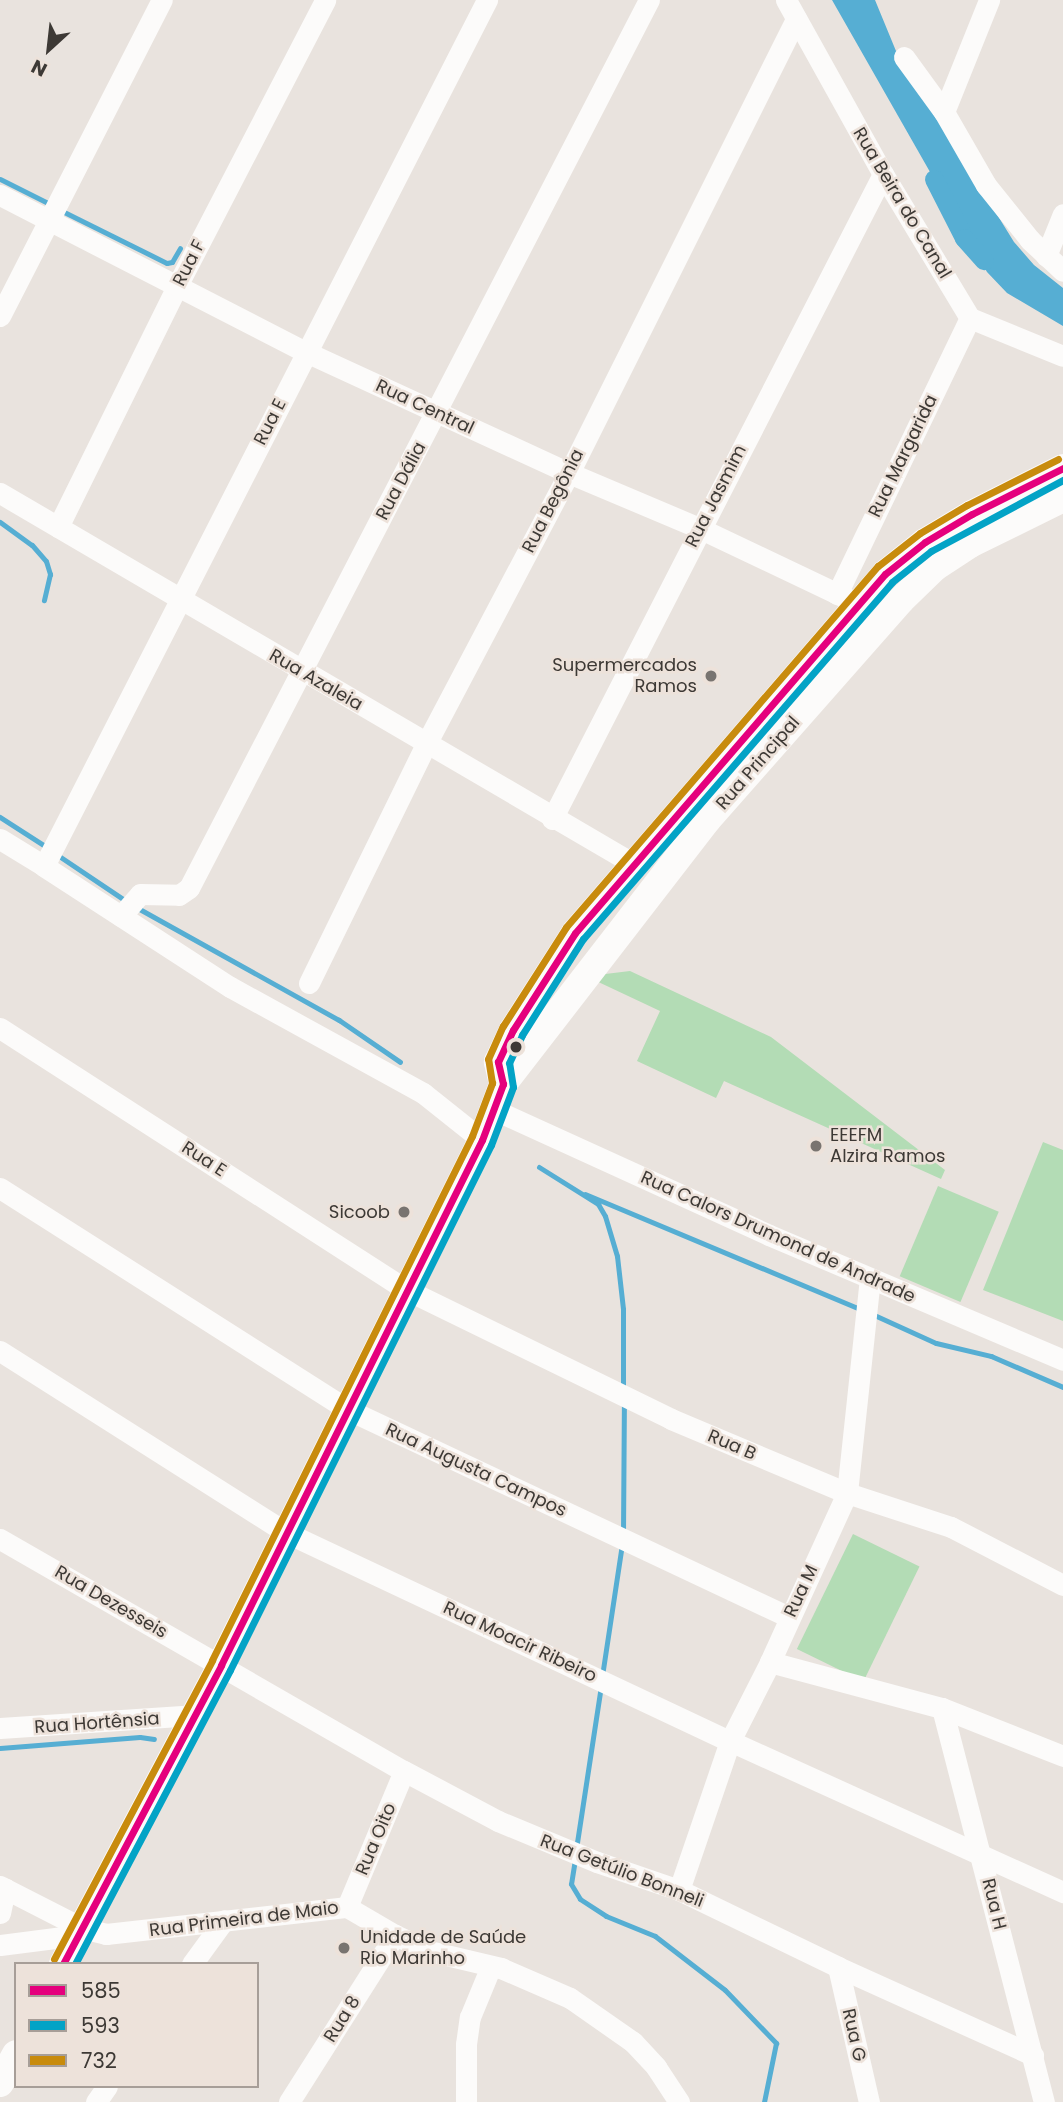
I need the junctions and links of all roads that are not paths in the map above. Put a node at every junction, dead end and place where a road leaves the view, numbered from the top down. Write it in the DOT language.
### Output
graph roads {
  1 [pos="162,0"];
  2 [pos="325,0"];
  3 [pos="487,0"];
  4 [pos="649,0"];
  5 [pos="786,0"];
  6 [pos="989,0"];
  7 [pos="796,19"];
  8 [pos="904,57"];
  9 [pos="944,112"];
  10 [pos="883,174"];
  11 [pos="0,195"];
  12 [pos="1063,214"];
  13 [pos="50,219"];
  14 [pos="1046,256"];
  15 [pos="1063,271"];
  16 [pos="177,286"];
  17 [pos="0,316"];
  18 [pos="970,318"];
  19 [pos="306,352"];
  20 [pos="1063,356"];
  21 [pos="437,412"];
  22 [pos="1063,468"];
  23 [pos="569,473"];
  24 [pos="0,494"];
  25 [pos="1063,498"];
  26 [pos="58,527"];
  27 [pos="699,528"];
  28 [pos="180,599"];
  29 [pos="848,599"];
  30 [pos="301,671"];
  31 [pos="426,744"];
  32 [pos="552,819"];
  33 [pos="0,839"];
  34 [pos="49,856"];
  35 [pos="634,864"];
  36 [pos="126,908"];
  37 [pos="309,983"];
  38 [pos="0,1028"];
  39 [pos="491,1116"];
  40 [pos="0,1188"];
  41 [pos="870,1279"];
  42 [pos="407,1290"];
  43 [pos="0,1351"];
  44 [pos="1063,1360"];
  45 [pos="349,1410"];
  46 [pos="847,1493"];
  47 [pos="285,1532"];
  48 [pos="0,1539"];
  49 [pos="1063,1585"];
  50 [pos="788,1617"];
  51 [pos="770,1662"];
  52 [pos="221,1665"];
  53 [pos="942,1708"];
  54 [pos="194,1715"];
  55 [pos="0,1728"];
  56 [pos="730,1741"];
  57 [pos="1063,1756"];
  58 [pos="404,1771"];
  59 [pos="981,1854"];
  60 [pos="3,1887"];
  61 [pos="679,1890"];
  62 [pos="1063,1892"];
  63 [pos="347,1907"];
  64 [pos="0,1913"];
  65 [pos="225,1920"];
  66 [pos="80,1932"];
  67 [pos="395,1935"];
  68 [pos="0,1945"];
  69 [pos="64,1962"];
  70 [pos="194,1962"];
  71 [pos="491,1966"];
  72 [pos="838,1967"];
  73 [pos="1033,2055"];
  74 [pos="14,2057"];
  75 [pos="0,2083"];
  76 [pos="289,2102"];
  77 [pos="466,2102"];
  78 [pos="679,2102"];
  79 [pos="869,2102"];
  80 [pos="1044,2102"];
  1 -- 13 [label="street"];
  2 -- 16 [label="street, Rua F"];
  3 -- 19 [label="street, Rua E"];
  4 -- 21 [label="street, Rua Dália"];
  5 -- 7 [label="street, Rua Beira do Canal"];
  6 -- 9 [label="street"];
  7 -- 10 [label="street, Rua Beira do Canal"];
  7 -- 23 [label="street, Rua Begônia"];
  8 -- 9 [label="street"];
  9 -- 14 [label="street"];
  10 -- 18 [label="street, Rua Beira do Canal"];
  10 -- 27 [label="street, Rua Jasmim"];
  11 -- 13 [label="street, Rua Central"];
  12 -- 14 [label="street"];
  13 -- 16 [label="street, Rua Central"];
  13 -- 17 [label="street"];
  14 -- 15 [label="street"];
  16 -- 19 [label="street, Rua Central"];
  16 -- 26 [label="street, Rua F"];
  18 -- 20 [label="street"];
  18 -- 29 [label="street, Rua Margarida"];
  19 -- 21 [label="street, Rua Central"];
  19 -- 28 [label="street, Rua E"];
  21 -- 23 [label="street, Rua Central"];
  21 -- 30 [label="street, Rua Dália"];
  22 -- 29 [label="main road, Rua Principal"];
  23 -- 27 [label="street, Rua Central"];
  23 -- 31 [label="street, Rua Begônia"];
  24 -- 26 [label="street, Rua Azaleia"];
  25 -- 39 [label="main road, Rua Principal"];
  26 -- 28 [label="street, Rua Azaleia"];
  27 -- 29 [label="street, Rua Central"];
  27 -- 32 [label="street, Rua Jasmim"];
  28 -- 30 [label="street, Rua Azaleia"];
  28 -- 34 [label="street, Rua E"];
  29 -- 35 [label="main road, Rua Principal"];
  30 -- 31 [label="street, Rua Azaleia"];
  30 -- 36 [label="street, Rua Dália"];
  31 -- 32 [label="street, Rua Azaleia"];
  31 -- 37 [label="street, Rua Begônia"];
  32 -- 35 [label="street, Rua Azaleia"];
  33 -- 34 [label="street, Rua Calors Drumond de Andrade"];
  34 -- 36 [label="street, Rua Calors Drumond de Andrade"];
  35 -- 39 [label="main road, Rua Principal"];
  36 -- 39 [label="street, Rua Calors Drumond de Andrade"];
  38 -- 42 [label="street, Rua E"];
  39 -- 41 [label="street, Rua Calors Drumond de Andrade"];
  39 -- 42 [label="main road, Rua Principal"];
  40 -- 45 [label="street, Rua Augusta Campos"];
  41 -- 44 [label="street, Rua Calors Drumond de Andrade"];
  41 -- 46 [label="street, Rua M"];
  42 -- 45 [label="main road, Rua Principal"];
  42 -- 46 [label="street, Rua B"];
  43 -- 47 [label="street, Rua Moacir Ribeiro"];
  45 -- 47 [label="main road, Rua Principal"];
  45 -- 50 [label="street, Rua Augusta Campos"];
  46 -- 49 [label="street, Rua B"];
  46 -- 50 [label="street, Rua M"];
  47 -- 52 [label="main road, Rua Principal"];
  47 -- 56 [label="street, Rua Moacir Ribeiro"];
  48 -- 52 [label="street, Rua Dezesseis"];
  50 -- 51 [label="street, Rua M"];
  51 -- 53 [label="street"];
  51 -- 56 [label="street, Rua M"];
  52 -- 54 [label="main road, Rua Principal"];
  52 -- 58 [label="street, Rua Getúlio Bonneli"];
  53 -- 57 [label="street"];
  53 -- 59 [label="street, Rua H"];
  54 -- 55 [label="street, Rua Hortênsia"];
  54 -- 66 [label="main road, Rua Principal"];
  56 -- 59 [label="street, Rua Moacir Ribeiro"];
  56 -- 61 [label="street, Rua M"];
  58 -- 61 [label="street, Rua Getúlio Bonneli"];
  58 -- 63 [label="street, Rua Oito"];
  59 -- 62 [label="street, Rua Moacir Ribeiro"];
  59 -- 73 [label="street, Rua H"];
  60 -- 64 [label="street"];
  60 -- 66 [label="street"];
  61 -- 72 [label="street, Rua Getúlio Bonneli"];
  63 -- 65 [label="street, Rua Primeira de Maio"];
  63 -- 67 [label="street, Rua Primeira de Maio"];
  65 -- 66 [label="street, Rua Primeira de Maio"];
  65 -- 70 [label="street"];
  66 -- 68 [label="street"];
  66 -- 69 [label="main road, Rua Principal"];
  67 -- 71 [label="street, Rua Primeira de Maio"];
  67 -- 76 [label="street, Rua 8"];
  71 -- 77 [label="street"];
  71 -- 78 [label="street, Rua Primeira de Maio"];
  72 -- 73 [label="street, Rua Getúlio Bonneli"];
  72 -- 79 [label="street, Rua G"];
  73 -- 80 [label="street, Rua H"];
  74 -- 75 [label="main road"];
}
